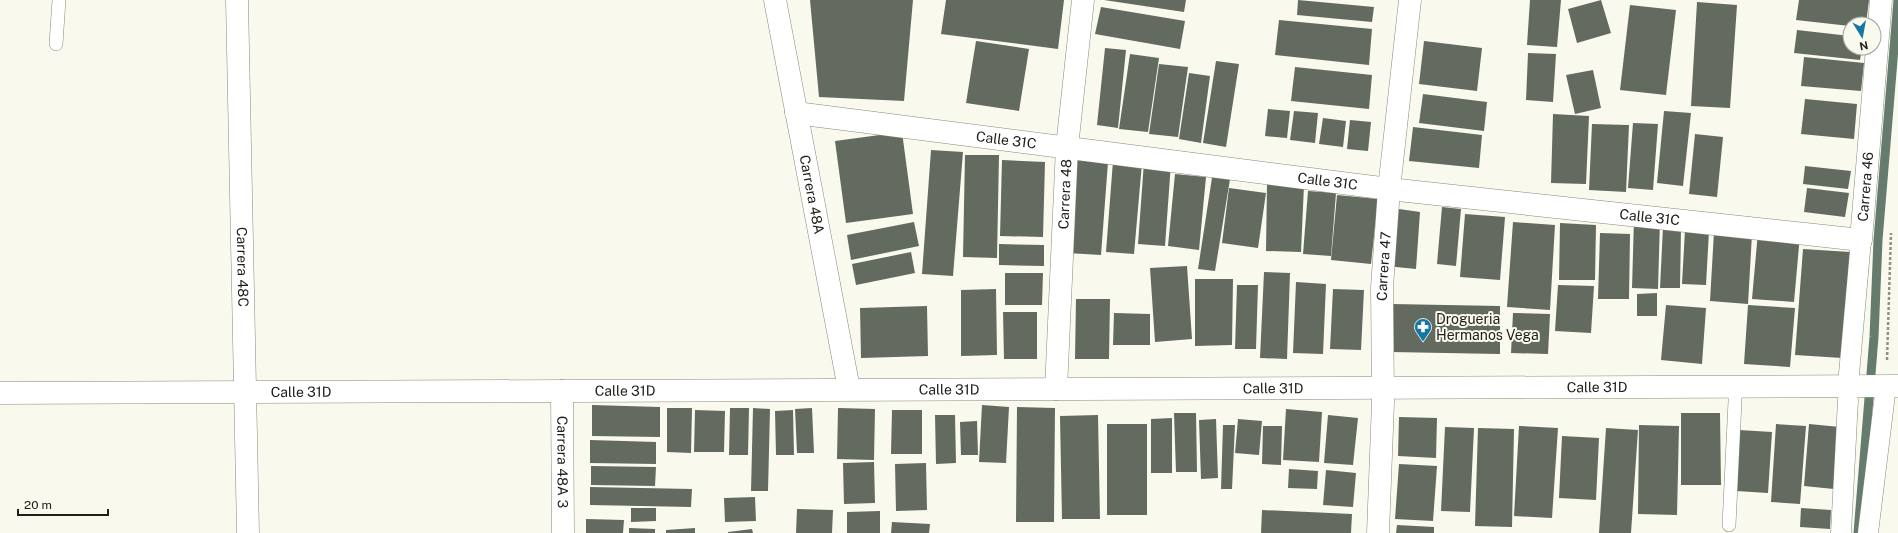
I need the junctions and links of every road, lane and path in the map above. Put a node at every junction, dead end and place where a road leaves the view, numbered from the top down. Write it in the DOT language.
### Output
graph roads {
  1 [pos="59,0"];
  2 [pos="237,0"];
  3 [pos="775,0"];
  4 [pos="1083,0"];
  5 [pos="1410,0"];
  6 [pos="1881,0"];
  7 [pos="56,44"];
  8 [pos="796,112"];
  9 [pos="1067,148"];
  10 [pos="1389,189"];
  11 [pos="1891,228"];
  12 [pos="1861,240"];
  13 [pos="1888,381"];
  14 [pos="1734,386"];
  15 [pos="1382,387"];
  16 [pos="1849,387"];
  17 [pos="1056,389"];
  18 [pos="850,390"];
  19 [pos="562,391"];
  20 [pos="246,392"];
  21 [pos="0,393"];
  22 [pos="1729,524"];
  23 [pos="248,533"];
  24 [pos="563,533"];
  25 [pos="1378,533"];
  26 [pos="1841,533"];
  27 [pos="1868,533"];
  1 -- 7 [label="lane"];
  2 -- 20 [label="street, Carrera 48C"];
  3 -- 8 [label="street, Carrera 48A"];
  4 -- 9 [label="street, Carrera 48"];
  5 -- 10 [label="street, Carrera 47"];
  6 -- 12 [label="street, Carrera 46"];
  8 -- 9 [label="street, Calle 31C"];
  8 -- 18 [label="street, Carrera 48A"];
  9 -- 10 [label="street, Calle 31C"];
  9 -- 17 [label="street, Carrera 48"];
  10 -- 12 [label="street, Calle 31C"];
  10 -- 15 [label="street, Carrera 47"];
  11 -- 13 [label="path"];
  12 -- 16 [label="street, Carrera 46"];
  13 -- 16 [label="street, Calle 31D"];
  13 -- 27 [label="street"];
  14 -- 15 [label="street, Calle 31D"];
  14 -- 16 [label="street, Calle 31D"];
  14 -- 22 [label="lane"];
  15 -- 17 [label="street, Calle 31D"];
  15 -- 25 [label="street, Carrera 47"];
  16 -- 26 [label="street, Carrera 46"];
  17 -- 18 [label="street, Calle 31D"];
  18 -- 19 [label="street, Calle 31D"];
  19 -- 20 [label="street, Calle 31D"];
  19 -- 24 [label="street, Carrera 48A 3"];
  20 -- 21 [label="street, Calle 31D"];
  20 -- 23 [label="street, Carrera 48C"];
}
